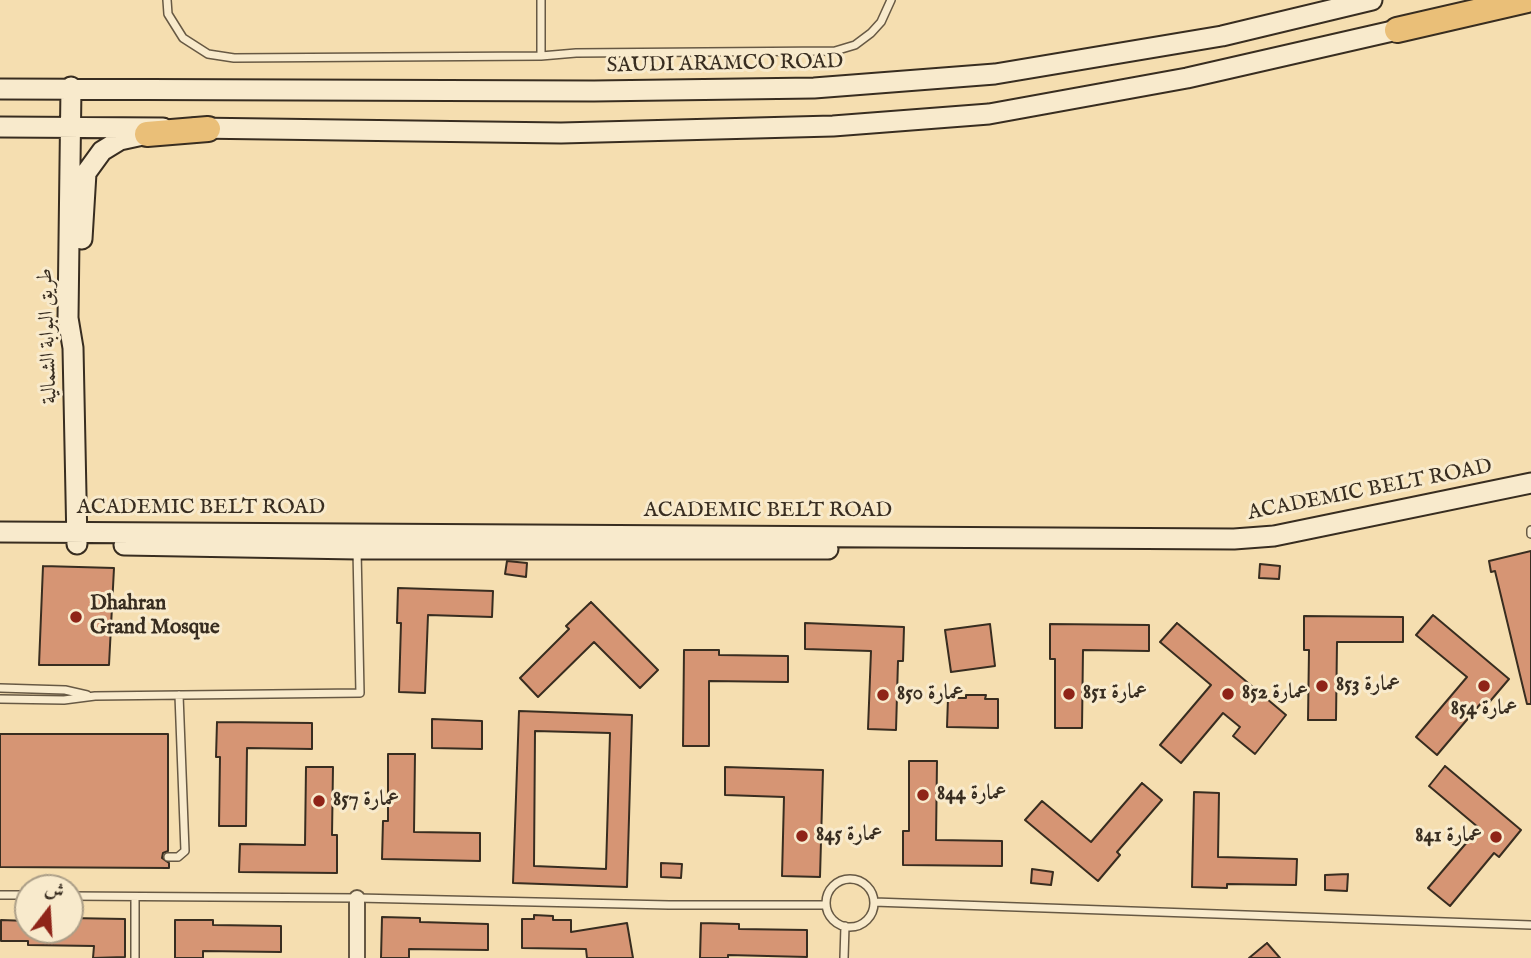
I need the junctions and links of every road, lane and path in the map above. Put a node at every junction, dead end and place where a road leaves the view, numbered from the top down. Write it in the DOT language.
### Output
graph roads {
  1 [pos="167,0"];
  2 [pos="541,0"];
  3 [pos="891,0"];
  4 [pos="1371,0"];
  5 [pos="1495,0"];
  6 [pos="1527,0"];
  7 [pos="1397,30"];
  8 [pos="541,57"];
  9 [pos="71,88"];
  10 [pos="0,89"];
  11 [pos="72,126"];
  12 [pos="0,127"];
  13 [pos="208,129"];
  14 [pos="147,134"];
  15 [pos="74,348"];
  16 [pos="1531,482"];
  17 [pos="1531,492"];
  18 [pos="0,532"];
  19 [pos="77,538"];
  20 [pos="0,544"];
  21 [pos="357,549"];
  22 [pos="0,688"];
  23 [pos="179,695"];
  24 [pos="95,696"];
  25 [pos="0,699"];
  26 [pos="169,857"];
  27 [pos="84,896"];
  28 [pos="135,897"];
  29 [pos="357,898"];
  30 [pos="874,902"];
  31 [pos="826,905"];
  32 [pos="1531,925"];
  33 [pos="845,926"];
  34 [pos="135,958"];
  35 [pos="357,958"];
  36 [pos="844,958"];
  1 -- 8 [label="lane"];
  2 -- 8 [label="lane"];
  3 -- 8 [label="lane"];
  4 -- 9 [label="street, SAUDI ARAMCO ROAD"];
  5 -- 7 [label="highway"];
  6 -- 7 [label="highway"];
  7 -- 13 [label="street"];
  9 -- 10 [label="street, SAUDI ARAMCO ROAD"];
  9 -- 11 [label="street, طريق البوابة الشمالية"];
  11 -- 12 [label="street"];
  11 -- 13 [label="street"];
  11 -- 15 [label="street, طريق البوابة الشمالية"];
  13 -- 14 [label="highway"];
  14 -- 15 [label="street"];
  15 -- 19 [label="street, طريق البوابة الشمالية"];
  16 -- 19 [label="street, ACADEMIC BELT ROAD"];
  17 -- 21 [label="street, ACADEMIC BELT ROAD"];
  18 -- 19 [label="street, ACADEMIC BELT ROAD"];
  19 -- 20 [label="street, ACADEMIC BELT ROAD"];
  19 -- 21 [label="street, ACADEMIC BELT ROAD"];
  21 -- 23 [label="lane"];
  22 -- 24 [label="lane"];
  23 -- 24 [label="lane"];
  23 -- 26 [label="lane"];
  24 -- 25 [label="lane"];
  27 -- 28 [label="lane"];
  28 -- 29 [label="lane"];
  28 -- 34 [label="lane"];
  29 -- 31 [label="lane"];
  29 -- 35 [label="street"];
  30 -- 31 [label="lane"];
  30 -- 32 [label="lane"];
  30 -- 33 [label="lane"];
  31 -- 33 [label="lane"];
  33 -- 36 [label="lane"];
}
